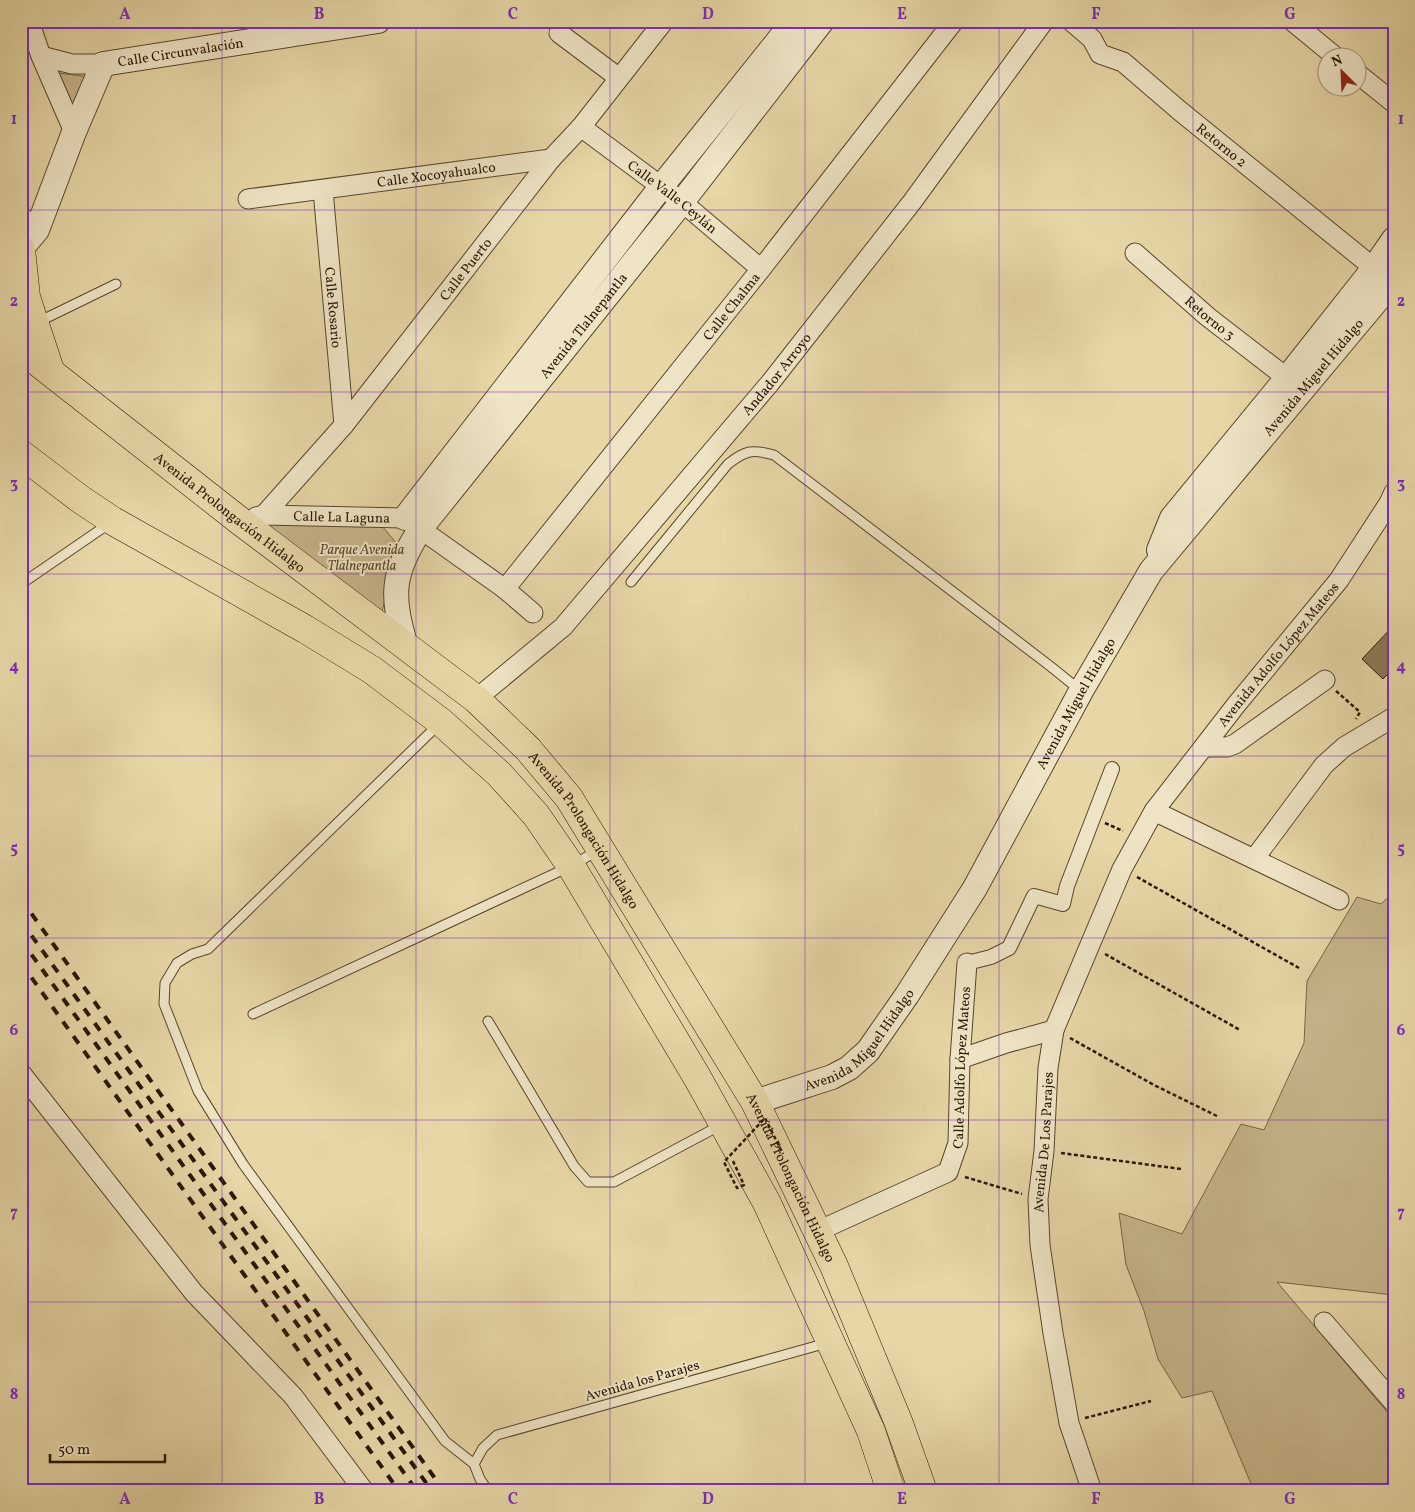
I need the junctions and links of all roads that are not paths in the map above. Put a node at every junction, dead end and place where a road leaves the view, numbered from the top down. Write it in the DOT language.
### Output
graph roads {
  1 [pos="29,21"];
  2 [pos="378,21"];
  3 [pos="664,21"];
  4 [pos="794,21"];
  5 [pos="822,21"];
  6 [pos="954,21"];
  7 [pos="1044,21"];
  8 [pos="1071,21"];
  9 [pos="1292,21"];
  10 [pos="286,28"];
  11 [pos="559,33"];
  12 [pos="1325,48"];
  13 [pos="41,56"];
  14 [pos="103,64"];
  15 [pos="620,78"];
  16 [pos="1368,82"];
  17 [pos="1394,104"];
  18 [pos="581,126"];
  19 [pos="74,132"];
  20 [pos="551,159"];
  21 [pos="661,187"];
  22 [pos="323,190"];
  23 [pos="248,199"];
  24 [pos="682,202"];
  25 [pos="25,238"];
  26 [pos="1394,239"];
  27 [pos="1135,253"];
  28 [pos="761,269"];
  29 [pos="1384,274"];
  30 [pos="116,284"];
  31 [pos="34,324"];
  32 [pos="21,349"];
  33 [pos="50,370"];
  34 [pos="1287,378"];
  35 [pos="344,425"];
  36 [pos="21,454"];
  37 [pos="1394,492"];
  38 [pos="252,518"];
  39 [pos="113,521"];
  40 [pos="413,523"];
  41 [pos="1151,570"];
  42 [pos="631,582"];
  43 [pos="21,584"];
  44 [pos="505,589"];
  45 [pos="533,614"];
  46 [pos="406,647"];
  47 [pos="1324,680"];
  48 [pos="1081,691"];
  49 [pos="476,699"];
  50 [pos="1394,716"];
  51 [pos="441,722"];
  52 [pos="1204,748"];
  53 [pos="1112,769"];
  54 [pos="1154,811"];
  55 [pos="602,848"];
  56 [pos="1254,859"];
  57 [pos="571,866"];
  58 [pos="1339,900"];
  59 [pos="967,963"];
  60 [pos="254,1014"];
  61 [pos="488,1021"];
  62 [pos="1054,1030"];
  63 [pos="960,1059"];
  64 [pos="21,1073"];
  65 [pos="697,1077"];
  66 [pos="756,1102"];
  67 [pos="723,1124"];
  68 [pos="767,1203"];
  69 [pos="818,1231"];
  70 [pos="1324,1322"];
  71 [pos="831,1341"];
  72 [pos="1394,1403"];
  73 [pos="898,1421"];
  74 [pos="870,1431"];
  75 [pos="474,1464"];
  76 [pos="364,1491"];
  77 [pos="488,1491"];
  78 [pos="891,1491"];
  79 [pos="923,1491"];
  80 [pos="1092,1491"];
  1 -- 13 [label="street"];
  2 -- 10 [label="street, Calle Circunvalación"];
  3 -- 15 [label="street, Calle Puerto"];
  4 -- 21 [label="street, Avenida Tlalnepantla"];
  5 -- 24 [label="street, Avenida Tlalnepantla"];
  6 -- 28 [label="street, Calle Chalma"];
  7 -- 49 [label="street, Andador Arroyo"];
  8 -- 29 [label="street, Retorno 2"];
  9 -- 12 [label="street"];
  10 -- 14 [label="street, Calle Circunvalación"];
  11 -- 15 [label="street"];
  13 -- 14 [label="street, Calle Circunvalación"];
  13 -- 19 [label="street"];
  14 -- 19 [label="street, Calle Circunvalación"];
  15 -- 18 [label="street, Calle Puerto"];
  16 -- 17 [label="street"];
  18 -- 20 [label="street, Calle Puerto"];
  18 -- 21 [label="street, Calle Valle Ceylán"];
  19 -- 25 [label="street, Calle Circunvalación"];
  20 -- 22 [label="street, Calle Xocoyahualco"];
  20 -- 35 [label="street, Calle Puerto"];
  21 -- 24 [label="street, Calle Valle Ceylán"];
  21 -- 40 [label="street, Avenida Tlalnepantla"];
  22 -- 23 [label="street, Calle Xocoyahualco"];
  22 -- 35 [label="street, Calle Rosario"];
  24 -- 28 [label="street, Calle Valle Ceylán"];
  24 -- 40 [label="street, Avenida Tlalnepantla"];
  25 -- 31 [label="highway"];
  26 -- 29 [label="street"];
  27 -- 34 [label="street, Retorno 3"];
  28 -- 44 [label="street, Calle Chalma"];
  29 -- 34 [label="street"];
  29 -- 41 [label="street, Avenida Miguel Hidalgo"];
  30 -- 31 [label="lane"];
  31 -- 33 [label="highway"];
  32 -- 33 [label="highway, Avenida Prolongación Hidalgo"];
  33 -- 38 [label="highway, Avenida Prolongación Hidalgo"];
  34 -- 41 [label="street"];
  35 -- 38 [label="street, Calle Puerto"];
  36 -- 39 [label="highway"];
  37 -- 52 [label="street, Avenida Adolfo López Mateos"];
  38 -- 40 [label="street, Calle La Laguna"];
  38 -- 46 [label="highway, Avenida Prolongación Hidalgo"];
  39 -- 43 [label="lane"];
  39 -- 51 [label="highway"];
  40 -- 44 [label="street"];
  40 -- 46 [label="street, Avenida Tlalnepantla"];
  41 -- 48 [label="street, Avenida Miguel Hidalgo"];
  42 -- 48 [label="lane"];
  44 -- 45 [label="street"];
  46 -- 49 [label="highway, Avenida Prolongación Hidalgo"];
  47 -- 52 [label="street"];
  48 -- 66 [label="street, Avenida Miguel Hidalgo"];
  49 -- 55 [label="highway, Avenida Prolongación Hidalgo"];
  50 -- 56 [label="street"];
  51 -- 57 [label="highway"];
  51 -- 75 [label="lane"];
  52 -- 54 [label="street, Avenida Adolfo López Mateos"];
  53 -- 59 [label="street"];
  54 -- 56 [label="street"];
  54 -- 62 [label="street, Avenida De Los Parajes"];
  55 -- 57 [label="lane"];
  55 -- 66 [label="highway, Avenida Prolongación Hidalgo"];
  56 -- 58 [label="street"];
  57 -- 60 [label="lane"];
  57 -- 65 [label="highway"];
  59 -- 63 [label="street, Calle Adolfo López Mateos"];
  61 -- 67 [label="lane"];
  62 -- 63 [label="street"];
  62 -- 80 [label="street, Avenida De Los Parajes"];
  63 -- 69 [label="street, Calle Adolfo López Mateos"];
  64 -- 76 [label="street"];
  65 -- 66 [label="highway"];
  65 -- 67 [label="highway"];
  66 -- 68 [label="highway"];
  66 -- 69 [label="highway, Avenida Prolongación Hidalgo"];
  67 -- 68 [label="highway"];
  68 -- 71 [label="highway"];
  69 -- 73 [label="highway, Avenida Prolongación Hidalgo"];
  70 -- 72 [label="street"];
  71 -- 74 [label="highway"];
  71 -- 75 [label="lane, Avenida los Parajes"];
  73 -- 74 [label="highway"];
  73 -- 79 [label="highway, Avenida Prolongación Hidalgo"];
  74 -- 78 [label="highway"];
  75 -- 77 [label="lane"];
}
